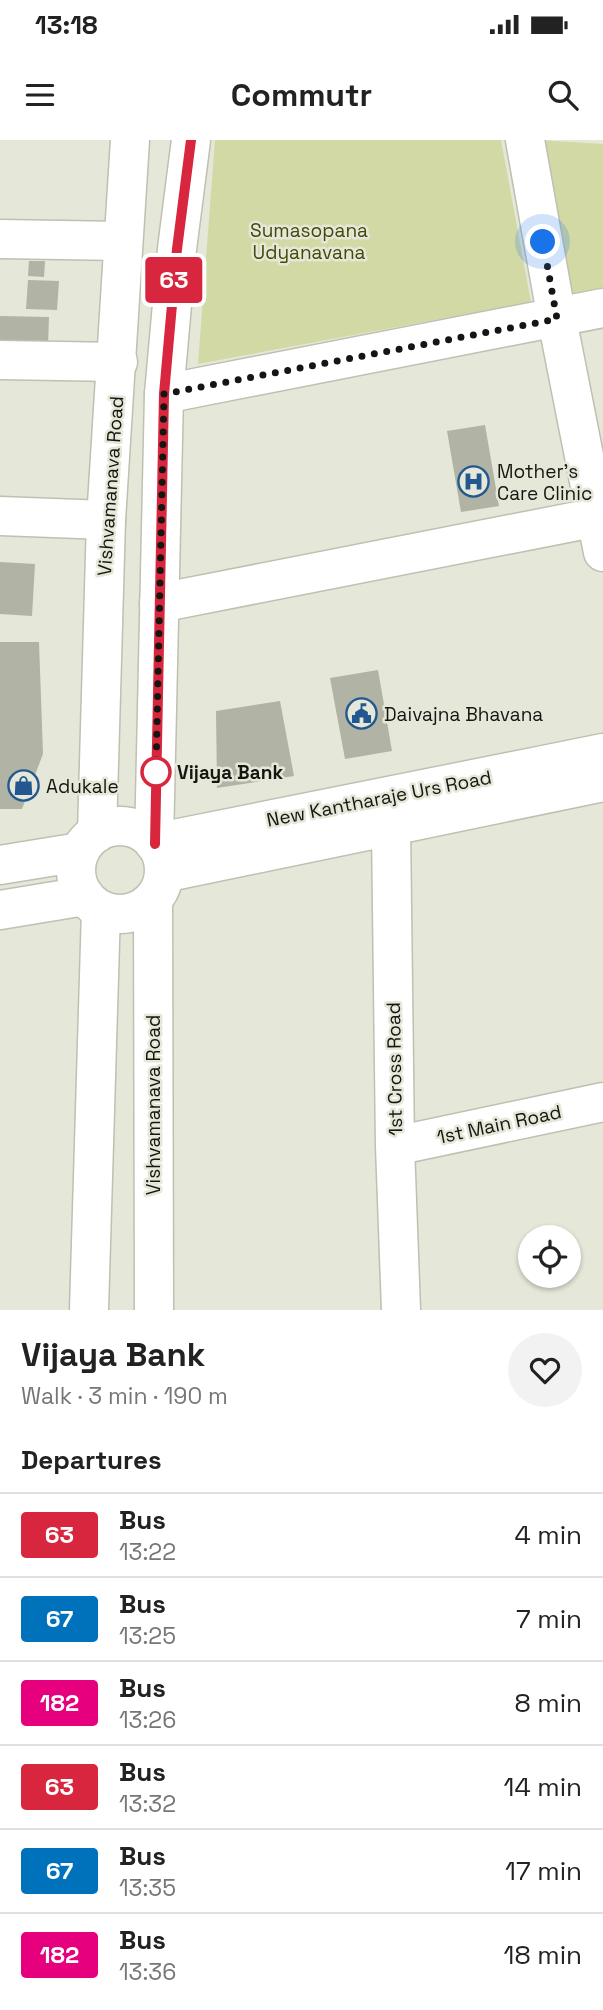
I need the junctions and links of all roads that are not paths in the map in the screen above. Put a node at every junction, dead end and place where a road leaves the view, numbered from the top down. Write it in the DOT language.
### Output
graph roads {
  1 [pos="130,140"];
  2 [pos="191,140"];
  3 [pos="525,140"];
  4 [pos="0,239"];
  5 [pos="122,241"];
  6 [pos="603,308"];
  7 [pos="557,319"];
  8 [pos="0,360"];
  9 [pos="118,362"];
  10 [pos="164,394"];
  11 [pos="0,516"];
  12 [pos="106,520"];
  13 [pos="600,528"];
  14 [pos="159,603"];
  15 [pos="603,753"];
  16 [pos="603,782"];
  17 [pos="391,827"];
  18 [pos="89,843"];
  19 [pos="0,865"];
  20 [pos="157,872"];
  21 [pos="93,903"];
  22 [pos="0,910"];
  23 [pos="603,1102"];
  24 [pos="395,1146"];
  25 [pos="89,1310"];
  26 [pos="154,1310"];
  27 [pos="401,1310"];
  1 -- 5 [label="main road, Vishvamanava Road"];
  2 -- 10 [label="main road, Vishvamanava Road"];
  3 -- 7 [label="main road"];
  4 -- 5 [label="main road"];
  5 -- 9 [label="main road, Vishvamanava Road"];
  6 -- 7 [label="main road"];
  7 -- 10 [label="main road"];
  7 -- 13 [label="main road"];
  8 -- 9 [label="main road"];
  9 -- 12 [label="main road, Vishvamanava Road"];
  10 -- 14 [label="main road, Vishvamanava Road"];
  11 -- 12 [label="main road"];
  12 -- 18 [label="main road, Vishvamanava Road"];
  13 -- 14 [label="main road"];
  14 -- 20 [label="main road, Vishvamanava Road"];
  15 -- 20 [label="main road, New Kantharaje Urs Road"];
  16 -- 17 [label="main road, New Kantharaje Urs Road"];
  17 -- 20 [label="main road, New Kantharaje Urs Road"];
  17 -- 24 [label="main road, 1st Cross Road"];
  18 -- 19 [label="main road"];
  18 -- 20 [label="main road"];
  18 -- 21 [label="main road"];
  20 -- 21 [label="main road"];
  20 -- 26 [label="main road, Vishvamanava Road"];
  21 -- 22 [label="main road"];
  21 -- 25 [label="main road"];
  23 -- 24 [label="main road, 1st Main Road"];
  24 -- 27 [label="main road, 1st Cross Road"];
}
